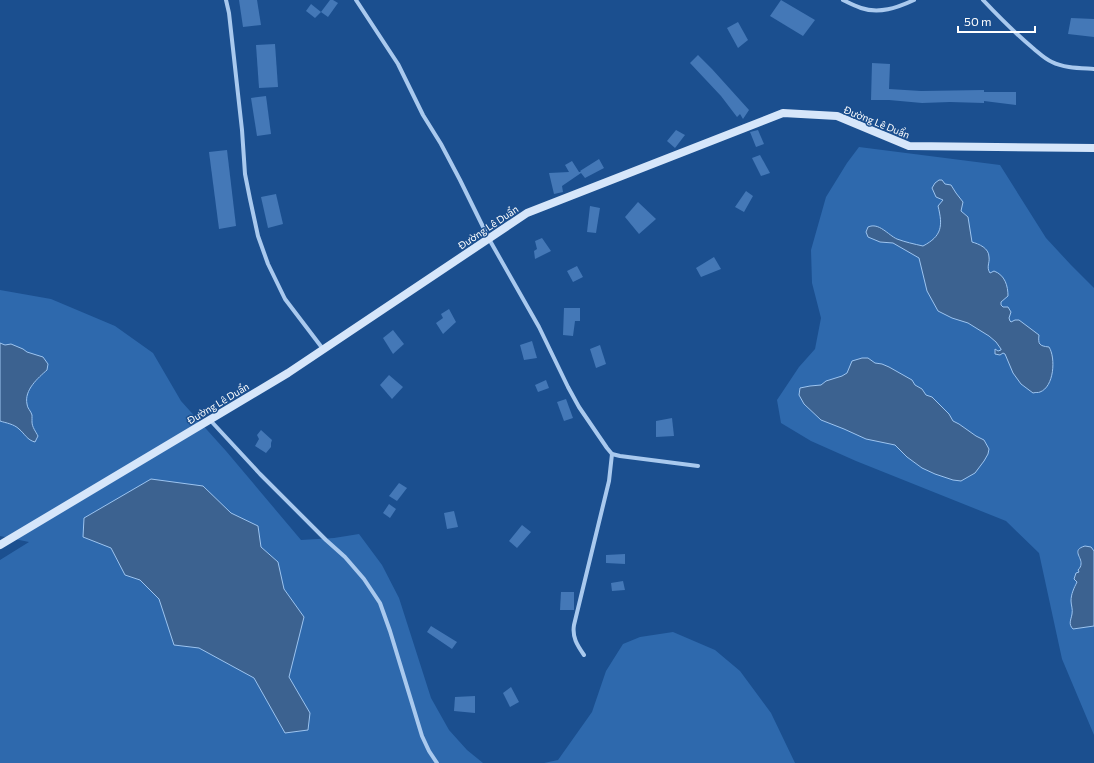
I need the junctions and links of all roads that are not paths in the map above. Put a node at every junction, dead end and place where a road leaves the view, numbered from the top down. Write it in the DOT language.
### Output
graph roads {
  1 [pos="226,0"];
  2 [pos="356,0"];
  3 [pos="843,0"];
  4 [pos="914,0"];
  5 [pos="983,0"];
  6 [pos="1094,68"];
  7 [pos="1094,148"];
  8 [pos="489,238"];
  9 [pos="323,350"];
  10 [pos="210,419"];
  11 [pos="612,454"];
  12 [pos="698,466"];
  13 [pos="0,545"];
  14 [pos="584,655"];
  15 [pos="437,763"];
  1 -- 9 [label="street"];
  2 -- 8 [label="street"];
  3 -- 4 [label="street"];
  5 -- 6 [label="street"];
  7 -- 8 [label="main road, Đường Lê Duẩn"];
  8 -- 9 [label="main road, Đường Lê Duẩn"];
  8 -- 11 [label="street"];
  9 -- 10 [label="main road, Đường Lê Duẩn"];
  10 -- 13 [label="main road, Đường Lê Duẩn"];
  10 -- 15 [label="street"];
  11 -- 12 [label="street"];
  11 -- 14 [label="street"];
}
